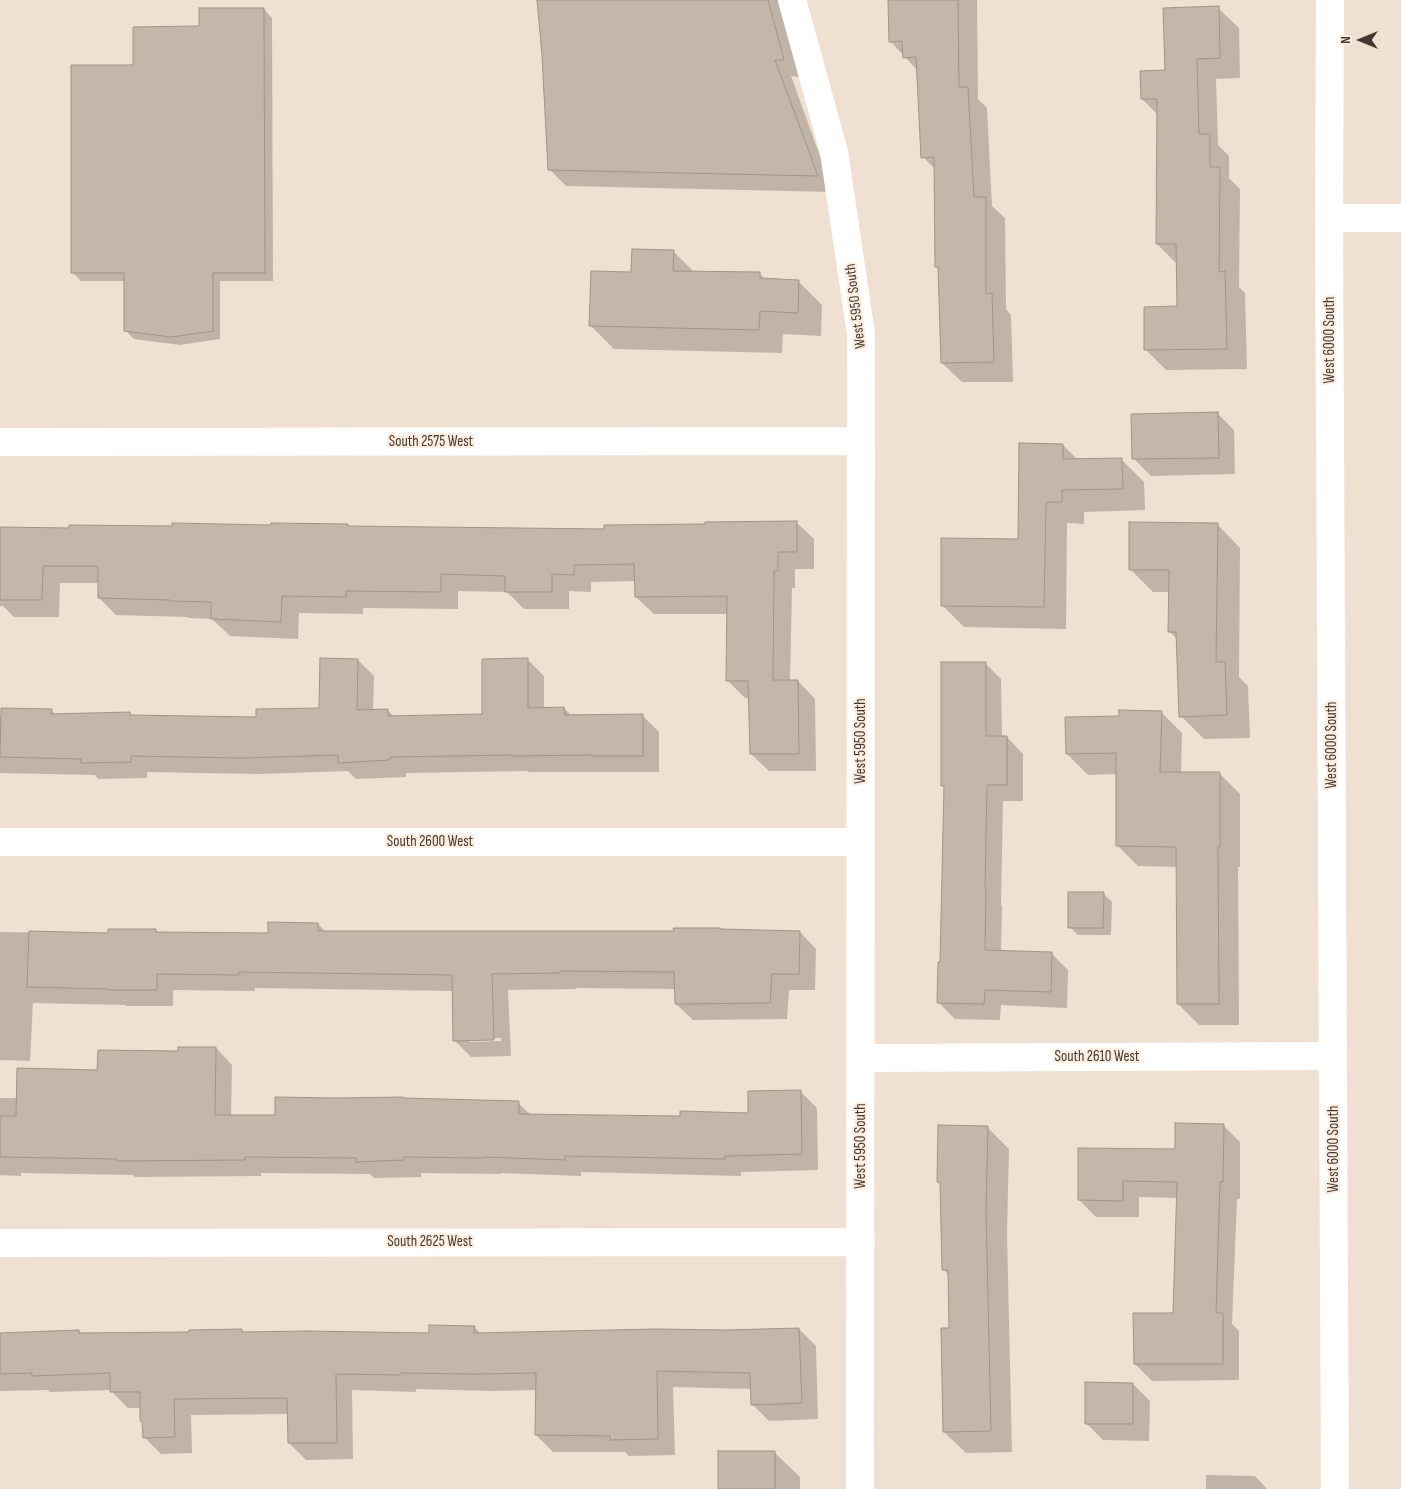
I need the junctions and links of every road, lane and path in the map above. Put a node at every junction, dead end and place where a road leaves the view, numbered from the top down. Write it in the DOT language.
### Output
graph roads {
  1 [pos="792,0"];
  2 [pos="1330,0"];
  3 [pos="1329,218"];
  4 [pos="1401,218"];
  5 [pos="861,441"];
  6 [pos="0,442"];
  7 [pos="0,842"];
  8 [pos="861,842"];
  9 [pos="1333,1056"];
  10 [pos="861,1058"];
  11 [pos="861,1242"];
  12 [pos="0,1243"];
  13 [pos="860,1489"];
  14 [pos="1335,1489"];
  1 -- 5 [label="street, West 5950 South"];
  2 -- 3 [label="street, West 6000 South"];
  3 -- 4 [label="street"];
  3 -- 9 [label="street, West 6000 South"];
  5 -- 6 [label="street, South 2575 West"];
  5 -- 8 [label="street, West 5950 South"];
  7 -- 8 [label="street, South 2600 West"];
  8 -- 10 [label="street, West 5950 South"];
  9 -- 10 [label="street, South 2610 West"];
  9 -- 14 [label="street, West 6000 South"];
  10 -- 11 [label="street, West 5950 South"];
  11 -- 12 [label="street, South 2625 West"];
  11 -- 13 [label="street, West 5950 South"];
}
